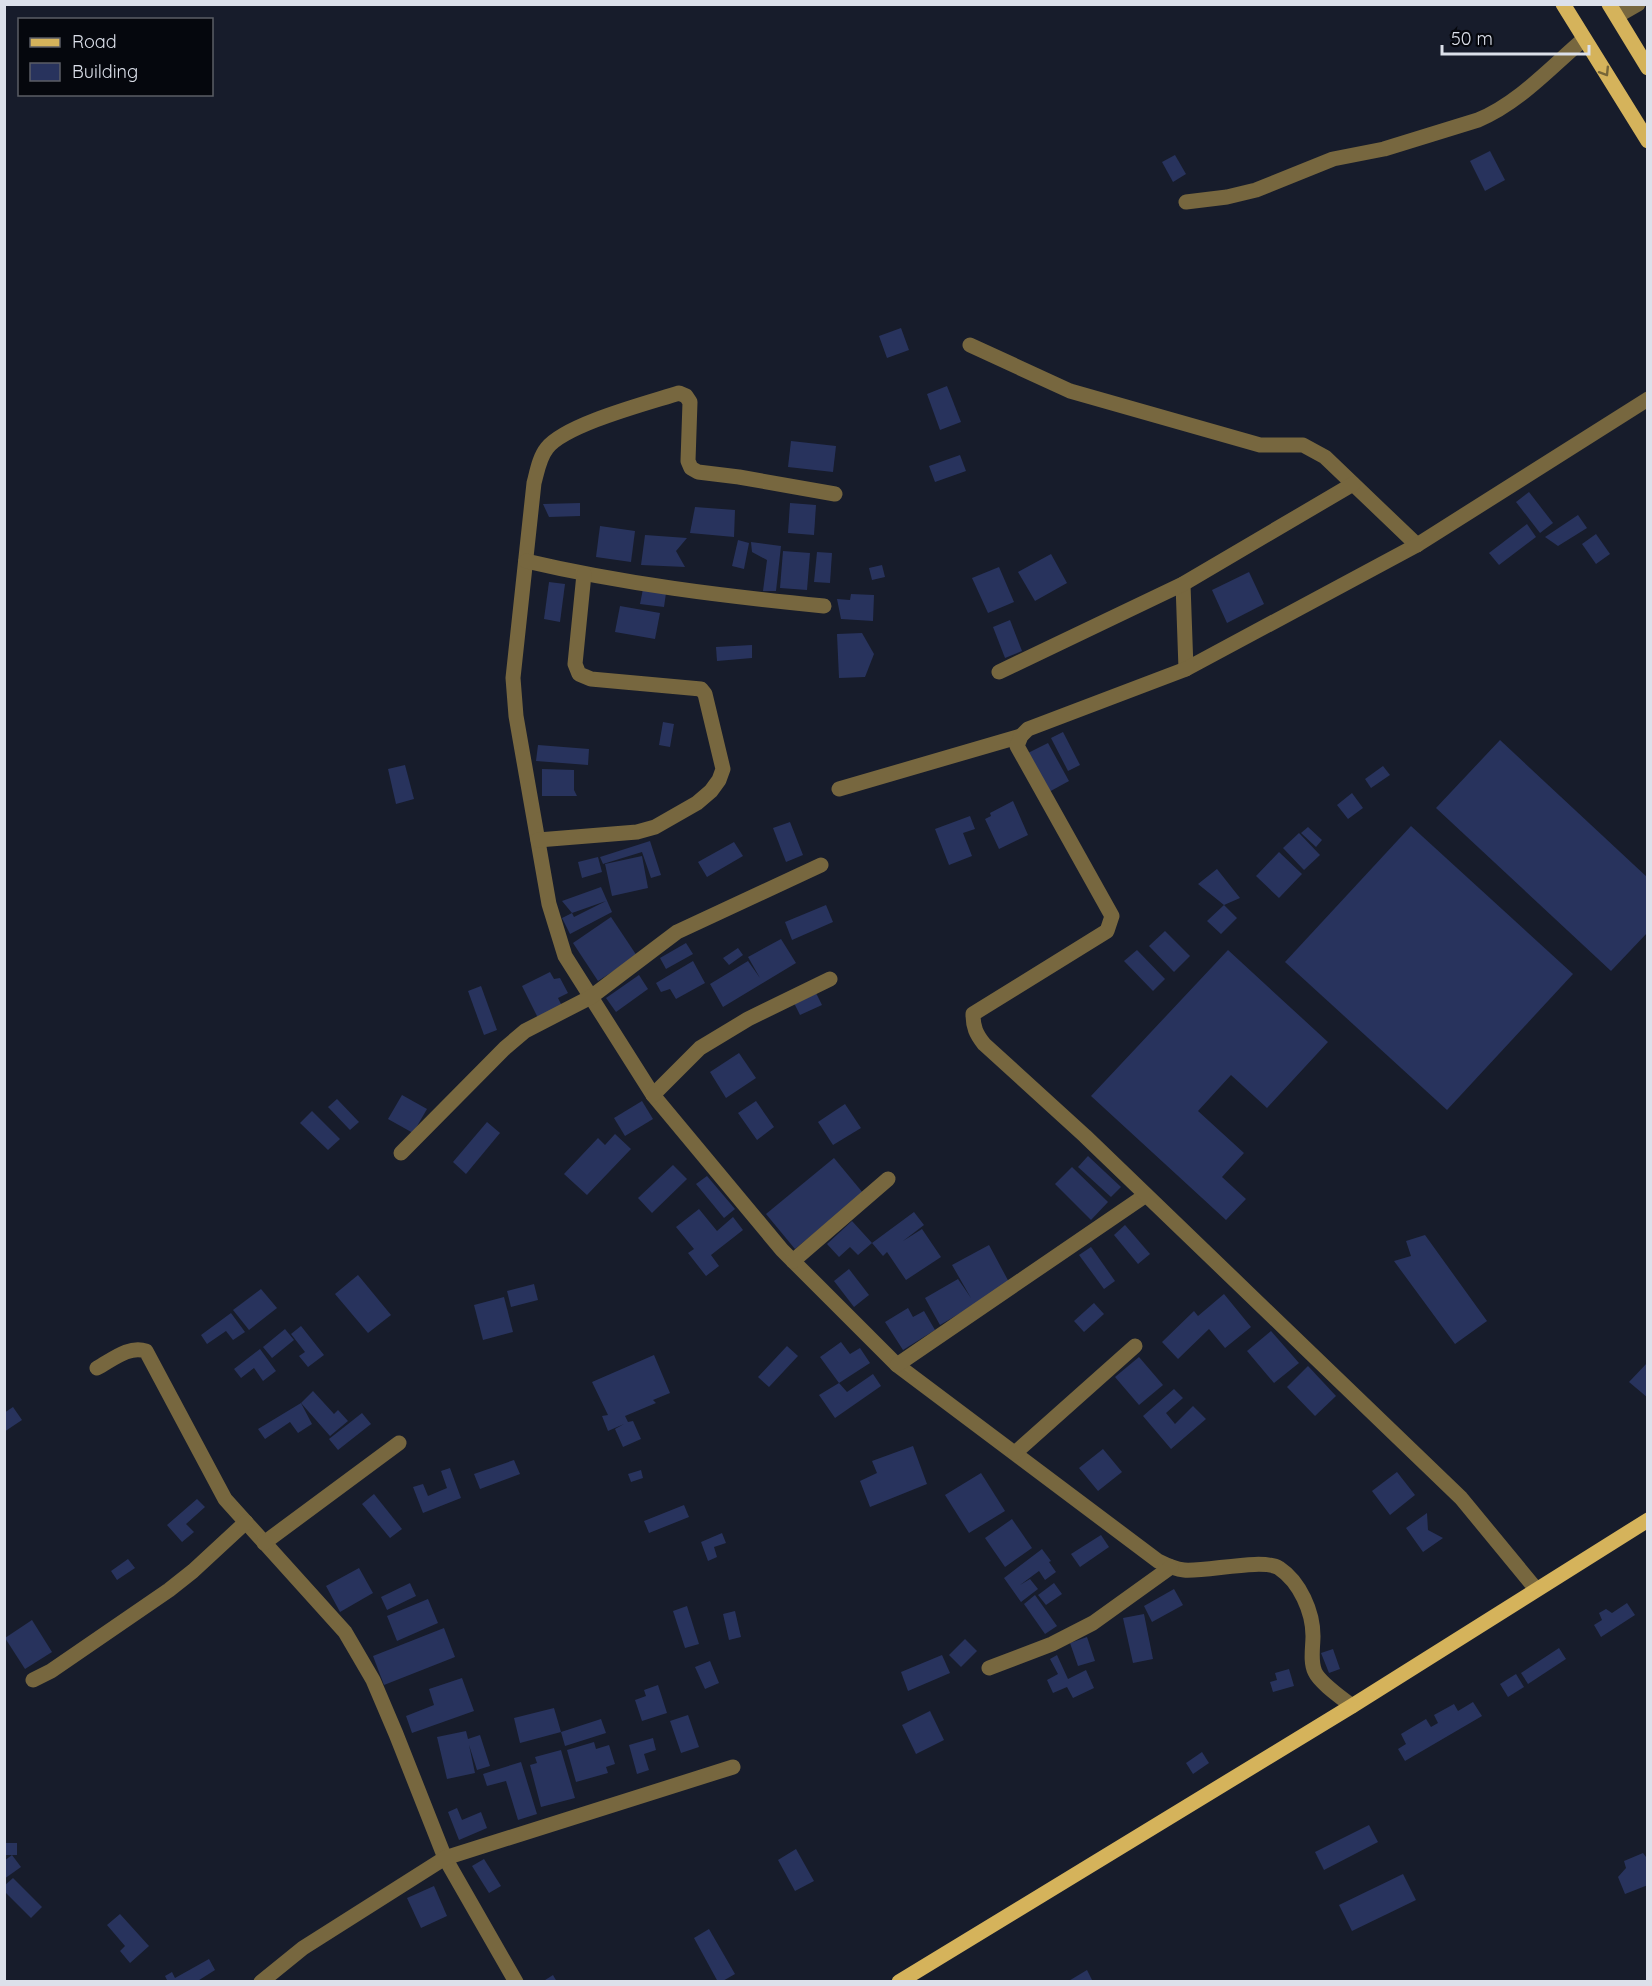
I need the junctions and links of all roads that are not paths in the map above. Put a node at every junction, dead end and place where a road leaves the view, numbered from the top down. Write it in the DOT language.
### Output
graph roads {
  1 [pos="1563,4"];
  2 [pos="1638,4"];
  3 [pos="1613,10"];
  4 [pos="1584,39"];
  5 [pos="1647,68"];
  6 [pos="1647,141"];
  7 [pos="1186,202"];
  8 [pos="970,345"];
  9 [pos="1647,399"];
  10 [pos="1353,484"];
  11 [pos="835,494"];
  12 [pos="1416,545"];
  13 [pos="526,561"];
  14 [pos="584,574"];
  15 [pos="1183,584"];
  16 [pos="824,606"];
  17 [pos="1186,669"];
  18 [pos="999,672"];
  19 [pos="1021,736"];
  20 [pos="839,789"];
  21 [pos="538,840"];
  22 [pos="821,865"];
  23 [pos="830,979"];
  24 [pos="591,997"];
  25 [pos="653,1095"];
  26 [pos="401,1154"];
  27 [pos="888,1179"];
  28 [pos="1146,1195"];
  29 [pos="794,1261"];
  30 [pos="1135,1346"];
  31 [pos="897,1365"];
  32 [pos="97,1368"];
  33 [pos="399,1443"];
  34 [pos="1015,1453"];
  35 [pos="1647,1520"];
  36 [pos="246,1522"];
  37 [pos="264,1543"];
  38 [pos="1171,1567"];
  39 [pos="1536,1589"];
  40 [pos="988,1668"];
  41 [pos="33,1680"];
  42 [pos="1352,1706"];
  43 [pos="733,1767"];
  44 [pos="445,1858"];
  45 [pos="261,1982"];
  46 [pos="516,1982"];
  47 [pos="898,1982"];
  1 -- 4 [label="main road"];
  2 -- 3 [label="street"];
  3 -- 5 [label="main road"];
  4 -- 6 [label="main road, one-way"];
  4 -- 7 [label="street"];
  8 -- 10 [label="street"];
  9 -- 12 [label="street"];
  10 -- 12 [label="street"];
  10 -- 15 [label="street"];
  11 -- 13 [label="street"];
  12 -- 17 [label="street"];
  13 -- 14 [label="street"];
  13 -- 21 [label="street"];
  14 -- 16 [label="street"];
  14 -- 21 [label="street"];
  15 -- 17 [label="street"];
  15 -- 18 [label="street"];
  17 -- 19 [label="street"];
  19 -- 20 [label="street"];
  19 -- 28 [label="street"];
  21 -- 24 [label="street"];
  22 -- 24 [label="street"];
  23 -- 25 [label="street"];
  24 -- 25 [label="street"];
  24 -- 26 [label="street"];
  25 -- 29 [label="street"];
  27 -- 29 [label="street"];
  28 -- 31 [label="street"];
  28 -- 39 [label="street"];
  29 -- 31 [label="street"];
  30 -- 34 [label="street"];
  31 -- 34 [label="street"];
  32 -- 36 [label="street"];
  33 -- 37 [label="street"];
  34 -- 38 [label="street"];
  35 -- 39 [label="main road"];
  36 -- 37 [label="street"];
  36 -- 41 [label="street"];
  37 -- 44 [label="street"];
  38 -- 40 [label="street"];
  38 -- 42 [label="street"];
  39 -- 42 [label="main road"];
  42 -- 47 [label="main road"];
  43 -- 44 [label="street"];
  44 -- 45 [label="street"];
  44 -- 46 [label="street"];
}
